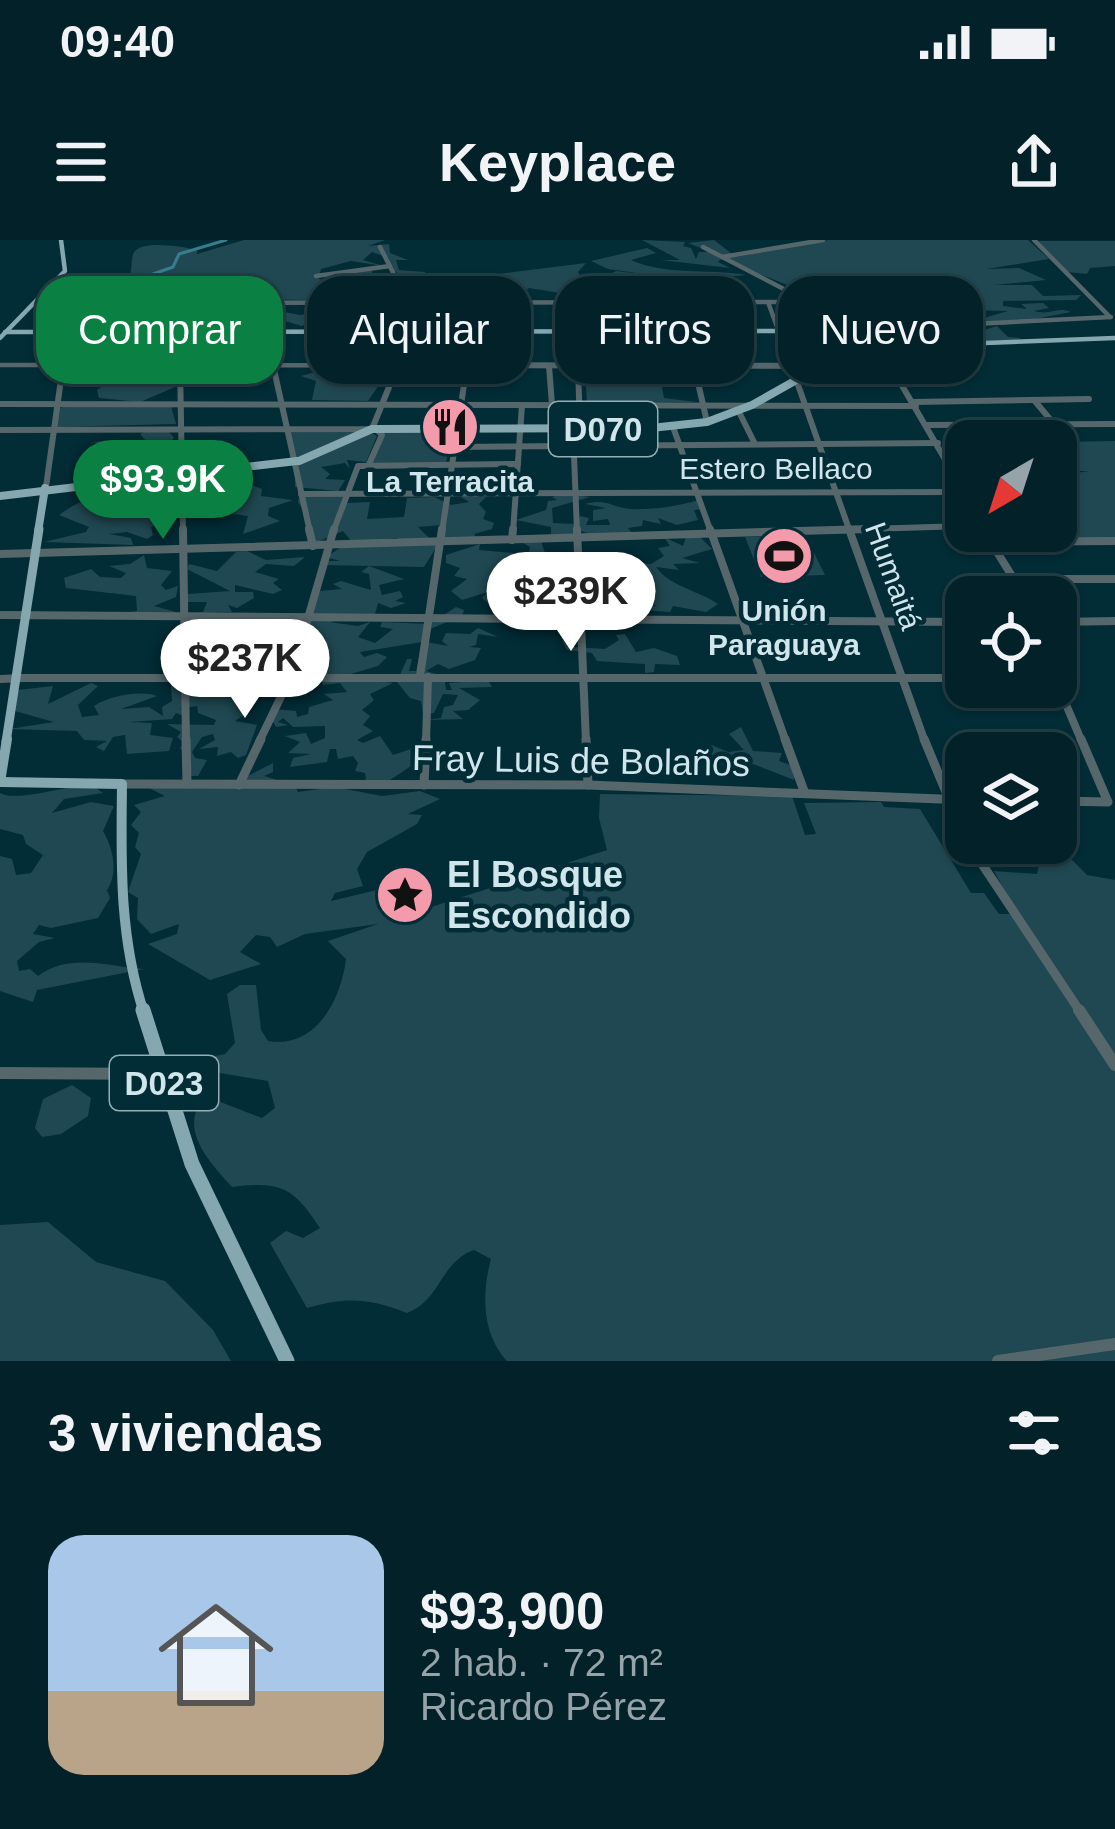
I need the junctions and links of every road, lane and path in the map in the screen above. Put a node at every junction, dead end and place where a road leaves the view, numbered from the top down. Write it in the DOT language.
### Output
graph roads {
  1 [pos="61,240"];
  2 [pos="824,240"];
  3 [pos="1034,240"];
  4 [pos="380,247"];
  5 [pos="703,247"];
  6 [pos="722,257"];
  7 [pos="390,266"];
  8 [pos="59,276"];
  9 [pos="316,276"];
  10 [pos="395,276"];
  11 [pos="778,286"];
  12 [pos="754,302"];
  13 [pos="768,302"];
  14 [pos="778,302"];
  15 [pos="36,303"];
  16 [pos="1113,319"];
  17 [pos="983,324"];
  18 [pos="778,327"];
  19 [pos="36,333"];
  20 [pos="3,335"];
  21 [pos="1115,338"];
  22 [pos="983,342"];
  23 [pos="0,365"];
  24 [pos="36,365"];
  25 [pos="531,366"];
  26 [pos="549,366"];
  27 [pos="555,366"];
  28 [pos="58,384"];
  29 [pos="181,384"];
  30 [pos="276,384"];
  31 [pos="390,384"];
  32 [pos="465,384"];
  33 [pos="579,384"];
  34 [pos="698,384"];
  35 [pos="791,384"];
  36 [pos="799,384"];
  37 [pos="902,384"];
  38 [pos="1090,399"];
  39 [pos="1034,400"];
  40 [pos="0,404"];
  41 [pos="54,404"];
  42 [pos="182,404"];
  43 [pos="280,404"];
  44 [pos="382,404"];
  45 [pos="914,404"];
  46 [pos="462,405"];
  47 [pos="522,405"];
  48 [pos="552,405"];
  49 [pos="580,405"];
  50 [pos="702,405"];
  51 [pos="752,405"];
  52 [pos="806,405"];
  53 [pos="739,412"];
  54 [pos="1051,420"];
  55 [pos="707,422"];
  56 [pos="1077,424"];
  57 [pos="1115,424"];
  58 [pos="927,425"];
  59 [pos="945,425"];
  60 [pos="673,428"];
  61 [pos="51,429"];
  62 [pos="182,429"];
  63 [pos="285,429"];
  64 [pos="374,429"];
  65 [pos="458,429"];
  66 [pos="520,429"];
  67 [pos="576,429"];
  68 [pos="0,430"];
  69 [pos="819,443"];
  70 [pos="938,443"];
  71 [pos="755,444"];
  72 [pos="679,445"];
  73 [pos="575,446"];
  74 [pos="455,447"];
  75 [pos="519,447"];
  76 [pos="945,456"];
  77 [pos="297,461"];
  78 [pos="369,464"];
  79 [pos="452,464"];
  80 [pos="518,464"];
  81 [pos="183,474"];
  82 [pos="45,489"];
  83 [pos="836,492"];
  84 [pos="579,493"];
  85 [pos="0,494"];
  86 [pos="301,494"];
  87 [pos="344,494"];
  88 [pos="446,494"];
  89 [pos="516,494"];
  90 [pos="696,494"];
  91 [pos="945,494"];
  92 [pos="945,527"];
  93 [pos="850,530"];
  94 [pos="709,533"];
  95 [pos="579,537"];
  96 [pos="512,540"];
  97 [pos="440,542"];
  98 [pos="1077,542"];
  99 [pos="1115,542"];
  100 [pos="332,545"];
  101 [pos="313,546"];
  102 [pos="184,549"];
  103 [pos="35,553"];
  104 [pos="0,554"];
  105 [pos="1077,579"];
  106 [pos="1115,579"];
  107 [pos="0,616"];
  108 [pos="26,616"];
  109 [pos="185,617"];
  110 [pos="310,617"];
  111 [pos="429,619"];
  112 [pos="580,620"];
  113 [pos="741,621"];
  114 [pos="884,621"];
  115 [pos="1115,621"];
  116 [pos="945,622"];
  117 [pos="1077,622"];
  118 [pos="180,675"];
  119 [pos="291,676"];
  120 [pos="424,676"];
  121 [pos="583,676"];
  122 [pos="760,677"];
  123 [pos="21,678"];
  124 [pos="904,678"];
  125 [pos="945,678"];
  126 [pos="0,679"];
  127 [pos="1068,708"];
  128 [pos="0,782"];
  129 [pos="122,784"];
  130 [pos="187,784"];
  131 [pos="239,784"];
  132 [pos="424,785"];
  133 [pos="588,785"];
  134 [pos="804,791"];
  135 [pos="945,797"];
  136 [pos="945,800"];
  137 [pos="1077,801"];
  138 [pos="982,864"];
  139 [pos="1115,1065"];
  140 [pos="0,1073"];
  141 [pos="162,1074"];
  142 [pos="1115,1344"];
  143 [pos="287,1361"];
  144 [pos="1001,1361"];
  1 -- 8 [label="main road"];
  2 -- 6 [label="street"];
  3 -- 16 [label="street"];
  4 -- 7 [label="street"];
  5 -- 6 [label="street"];
  6 -- 11 [label="street"];
  7 -- 9 [label="street"];
  7 -- 10 [label="street"];
  12 -- 13 [label="street"];
  13 -- 14 [label="street"];
  13 -- 18 [label="street, Humaitá"];
  15 -- 20 [label="main road"];
  16 -- 17 [label="street"];
  19 -- 20 [label="main road"];
  21 -- 22 [label="main road, D070"];
  23 -- 24 [label="street"];
  25 -- 26 [label="street"];
  26 -- 27 [label="street"];
  26 -- 48 [label="street"];
  28 -- 41 [label="street"];
  29 -- 42 [label="street"];
  30 -- 43 [label="street"];
  31 -- 44 [label="street"];
  32 -- 46 [label="street"];
  33 -- 49 [label="street"];
  34 -- 50 [label="street"];
  35 -- 51 [label="main road, D070"];
  36 -- 52 [label="street, Humaitá"];
  37 -- 45 [label="street"];
  38 -- 39 [label="street"];
  39 -- 45 [label="street"];
  39 -- 54 [label="street"];
  40 -- 41 [label="street"];
  41 -- 42 [label="street"];
  41 -- 61 [label="street"];
  42 -- 43 [label="street"];
  42 -- 62 [label="street"];
  43 -- 44 [label="street"];
  43 -- 63 [label="street"];
  44 -- 46 [label="street"];
  44 -- 64 [label="street"];
  45 -- 52 [label="street"];
  45 -- 58 [label="street"];
  46 -- 47 [label="street"];
  46 -- 65 [label="street"];
  47 -- 48 [label="street"];
  47 -- 66 [label="street"];
  48 -- 49 [label="street"];
  49 -- 50 [label="street"];
  49 -- 67 [label="street"];
  50 -- 51 [label="street"];
  50 -- 55 [label="street"];
  51 -- 52 [label="street"];
  51 -- 53 [label="main road, D070"];
  52 -- 69 [label="street, Humaitá"];
  53 -- 55 [label="main road, D070"];
  53 -- 71 [label="street"];
  55 -- 60 [label="main road, D070"];
  56 -- 57 [label="street"];
  58 -- 59 [label="street"];
  58 -- 70 [label="street"];
  60 -- 67 [label="main road, D070"];
  60 -- 72 [label="street"];
  61 -- 62 [label="street"];
  61 -- 68 [label="street"];
  61 -- 82 [label="street"];
  62 -- 63 [label="street"];
  62 -- 81 [label="street"];
  63 -- 64 [label="street"];
  63 -- 77 [label="street"];
  64 -- 65 [label="main road, D070"];
  64 -- 77 [label="main road, D070"];
  64 -- 78 [label="street"];
  65 -- 66 [label="main road, D070"];
  65 -- 74 [label="street"];
  66 -- 67 [label="main road, D070"];
  66 -- 75 [label="street"];
  67 -- 73 [label="street"];
  69 -- 70 [label="street"];
  69 -- 71 [label="street"];
  69 -- 83 [label="street, Humaitá"];
  70 -- 76 [label="street"];
  71 -- 72 [label="street"];
  72 -- 73 [label="street"];
  72 -- 90 [label="street"];
  73 -- 75 [label="street"];
  73 -- 84 [label="street"];
  74 -- 75 [label="street"];
  74 -- 79 [label="street"];
  75 -- 80 [label="street"];
  77 -- 81 [label="main road, D070"];
  77 -- 86 [label="street"];
  78 -- 79 [label="street"];
  78 -- 87 [label="street"];
  79 -- 80 [label="street"];
  79 -- 88 [label="street"];
  80 -- 89 [label="street"];
  81 -- 82 [label="main road, D070"];
  81 -- 102 [label="street"];
  82 -- 85 [label="main road"];
  82 -- 103 [label="main road"];
  83 -- 90 [label="street, Estero Bellaco"];
  83 -- 91 [label="street, Estero Bellaco"];
  83 -- 93 [label="street, Humaitá"];
  84 -- 89 [label="street, Estero Bellaco"];
  84 -- 90 [label="street, Estero Bellaco"];
  84 -- 95 [label="street"];
  86 -- 87 [label="street, Estero Bellaco"];
  86 -- 101 [label="street"];
  87 -- 88 [label="street, Estero Bellaco"];
  87 -- 100 [label="street"];
  88 -- 89 [label="street, Estero Bellaco"];
  88 -- 97 [label="street"];
  89 -- 96 [label="street"];
  90 -- 94 [label="street"];
  92 -- 93 [label="street"];
  93 -- 94 [label="street"];
  93 -- 114 [label="street, Humaitá"];
  94 -- 95 [label="street"];
  94 -- 113 [label="street"];
  95 -- 96 [label="street"];
  95 -- 112 [label="street"];
  96 -- 97 [label="street"];
  97 -- 100 [label="street"];
  97 -- 111 [label="street"];
  98 -- 99 [label="street"];
  100 -- 101 [label="street"];
  100 -- 110 [label="street"];
  101 -- 102 [label="street"];
  102 -- 103 [label="street"];
  102 -- 109 [label="street"];
  103 -- 104 [label="street"];
  103 -- 108 [label="main road"];
  105 -- 106 [label="street"];
  107 -- 108 [label="street"];
  108 -- 109 [label="street"];
  108 -- 123 [label="main road"];
  109 -- 110 [label="street"];
  109 -- 118 [label="street"];
  110 -- 111 [label="street"];
  110 -- 119 [label="street"];
  111 -- 112 [label="street"];
  111 -- 120 [label="street"];
  112 -- 113 [label="street"];
  112 -- 121 [label="street"];
  113 -- 114 [label="street"];
  113 -- 122 [label="street"];
  114 -- 116 [label="street"];
  114 -- 124 [label="street, Humaitá"];
  115 -- 117 [label="street"];
  118 -- 119 [label="street"];
  118 -- 123 [label="street"];
  118 -- 130 [label="street"];
  119 -- 120 [label="street"];
  119 -- 131 [label="street"];
  120 -- 121 [label="street"];
  120 -- 132 [label="street"];
  121 -- 122 [label="street"];
  121 -- 133 [label="street"];
  122 -- 124 [label="street"];
  122 -- 134 [label="street"];
  123 -- 126 [label="street"];
  123 -- 128 [label="main road"];
  124 -- 125 [label="street"];
  124 -- 135 [label="street, Humaitá"];
  127 -- 137 [label="street"];
  128 -- 129 [label="main road"];
  129 -- 130 [label="street, Fray Luis de Bolaños"];
  129 -- 141 [label="main road, D023"];
  130 -- 131 [label="street, Fray Luis de Bolaños"];
  131 -- 132 [label="street, Fray Luis de Bolaños"];
  132 -- 133 [label="street, Fray Luis de Bolaños"];
  133 -- 134 [label="street, Fray Luis de Bolaños"];
  134 -- 136 [label="street, Fray Luis de Bolaños"];
  138 -- 139 [label="street, Humaitá"];
  140 -- 141 [label="street"];
  141 -- 143 [label="main road, D023"];
  142 -- 144 [label="street"];
}
